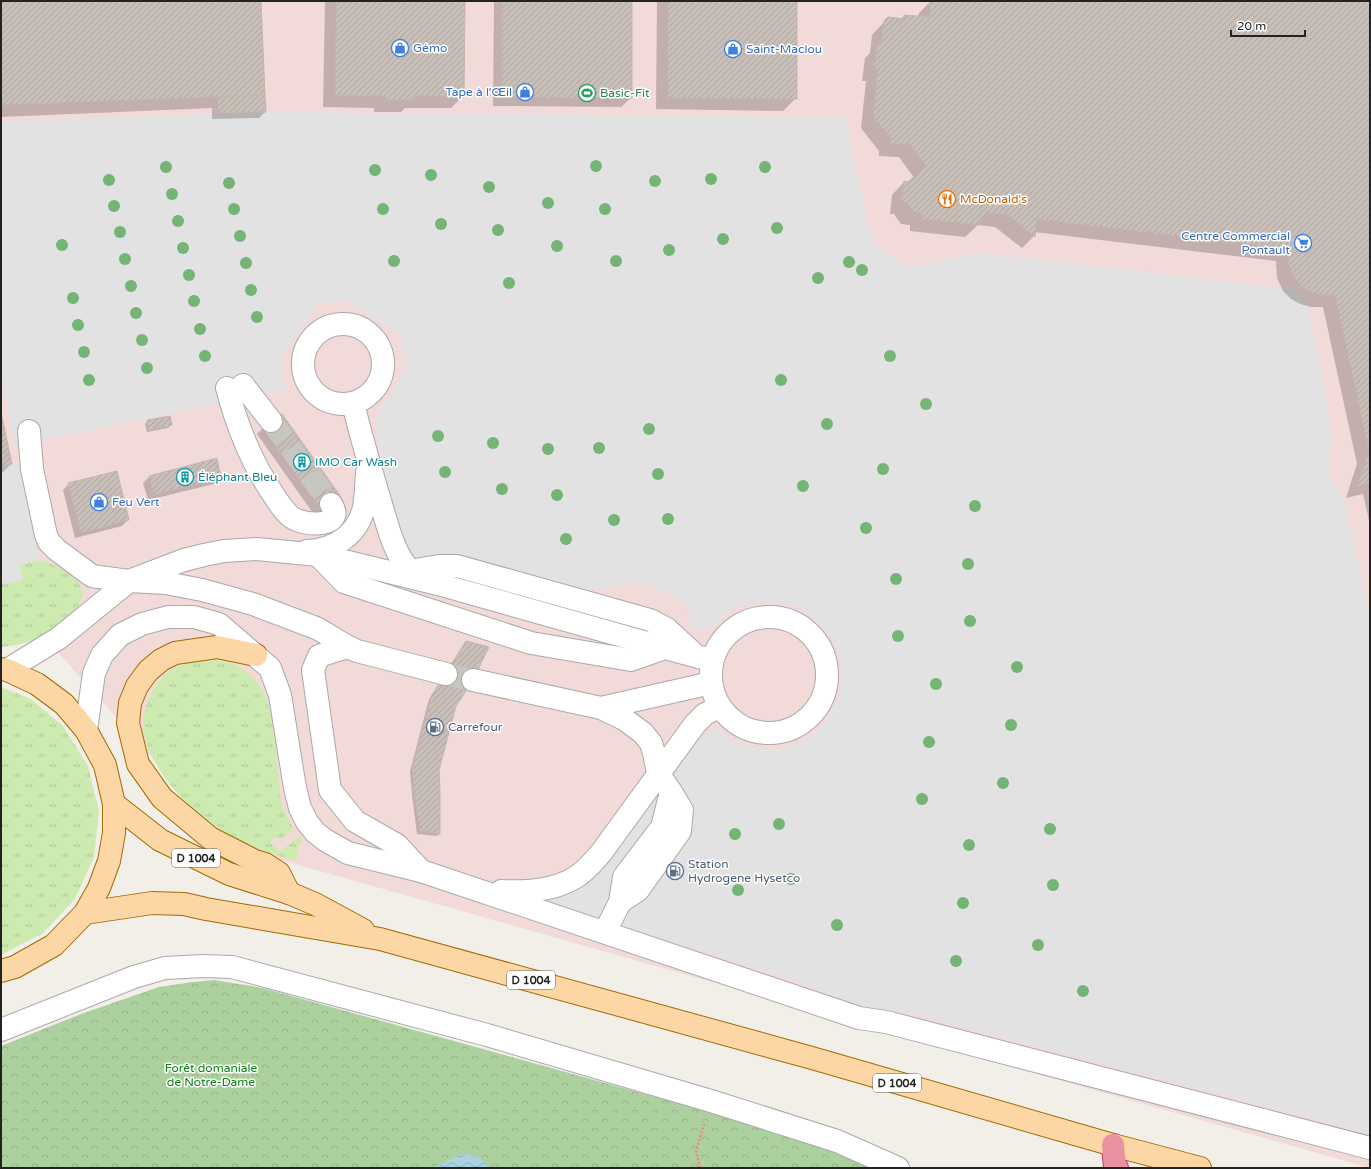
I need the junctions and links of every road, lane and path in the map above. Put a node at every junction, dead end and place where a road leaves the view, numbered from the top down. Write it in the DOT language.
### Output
graph roads {
  1 [pos="353,403"];
  2 [pos="271,421"];
  3 [pos="30,431"];
  4 [pos="368,462"];
  5 [pos="331,504"];
  6 [pos="267,549"];
  7 [pos="318,555"];
  8 [pos="404,572"];
  9 [pos="130,581"];
  10 [pos="348,648"];
  11 [pos="665,648"];
  12 [pos="256,655"];
  13 [pos="705,658"];
  14 [pos="4,670"];
  15 [pos="446,674"];
  16 [pos="473,680"];
  17 [pos="710,684"];
  18 [pos="720,707"];
  19 [pos="601,708"];
  20 [pos="86,730"];
  21 [pos="658,773"];
  22 [pos="114,804"];
  23 [pos="421,871"];
  24 [pos="468,886"];
  25 [pos="289,893"];
  26 [pos="85,913"];
  27 [pos="605,932"];
  28 [pos="380,939"];
  29 [pos="1,971"];
  30 [pos="1,1030"];
  31 [pos="711,1100"];
  32 [pos="1113,1145"];
  33 [pos="1370,1148"];
  34 [pos="700,1168"];
  35 [pos="898,1168"];
  36 [pos="1117,1168"];
  37 [pos="1200,1168"];
  1 -- 4 [label="street"];
  2 -- 5 [label="street"];
  3 -- 9 [label="street"];
  4 -- 6 [label="street"];
  4 -- 8 [label="street"];
  6 -- 7 [label="street"];
  6 -- 9 [label="street"];
  7 -- 8 [label="street"];
  7 -- 11 [label="street"];
  8 -- 11 [label="street"];
  8 -- 13 [label="street"];
  9 -- 10 [label="street"];
  9 -- 14 [label="street"];
  10 -- 15 [label="street"];
  10 -- 23 [label="street"];
  11 -- 13 [label="street"];
  12 -- 20 [label="street"];
  12 -- 23 [label="street"];
  12 -- 25 [label="main road"];
  13 -- 17 [label="street"];
  13 -- 18 [label="street"];
  14 -- 20 [label="main road"];
  16 -- 19 [label="street"];
  17 -- 18 [label="street"];
  17 -- 19 [label="street"];
  18 -- 21 [label="street"];
  19 -- 21 [label="street"];
  20 -- 22 [label="main road"];
  21 -- 24 [label="street"];
  21 -- 27 [label="street"];
  22 -- 25 [label="main road, D 1004"];
  22 -- 26 [label="main road"];
  23 -- 24 [label="street"];
  24 -- 27 [label="street"];
  25 -- 28 [label="main road, D 1004"];
  26 -- 28 [label="main road, D 1004"];
  26 -- 29 [label="main road"];
  27 -- 33 [label="street"];
  28 -- 32 [label="main road, D 1004"];
  30 -- 31 [label="street"];
  31 -- 34 [label="path"];
  31 -- 35 [label="street"];
  32 -- 36 [label="highway"];
  32 -- 37 [label="main road, D 1004"];
}
